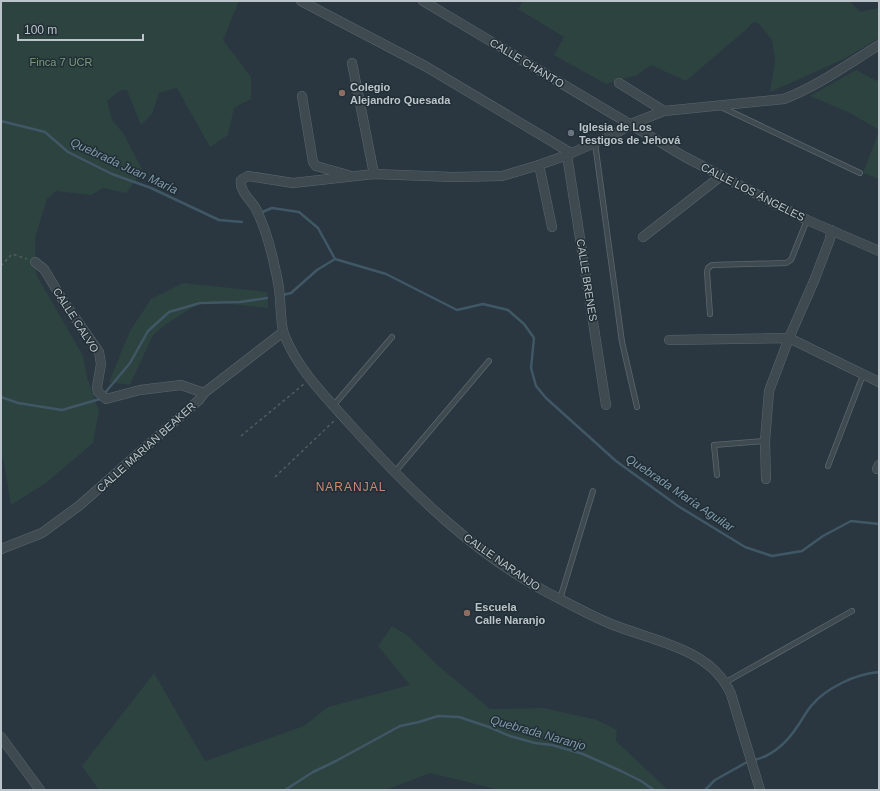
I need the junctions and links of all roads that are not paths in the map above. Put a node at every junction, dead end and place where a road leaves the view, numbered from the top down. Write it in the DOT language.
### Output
graph roads {
  1 [pos="301,1"];
  2 [pos="423,1"];
  3 [pos="879,45"];
  4 [pos="352,62"];
  5 [pos="619,83"];
  6 [pos="302,96"];
  7 [pos="717,105"];
  8 [pos="664,111"];
  9 [pos="631,124"];
  10 [pos="595,143"];
  11 [pos="569,154"];
  12 [pos="539,165"];
  13 [pos="860,173"];
  14 [pos="374,174"];
  15 [pos="351,176"];
  16 [pos="721,176"];
  17 [pos="807,220"];
  18 [pos="552,227"];
  19 [pos="831,230"];
  20 [pos="643,237"];
  21 [pos="879,251"];
  22 [pos="35,262"];
  23 [pos="710,314"];
  24 [pos="283,332"];
  25 [pos="392,337"];
  26 [pos="789,338"];
  27 [pos="669,340"];
  28 [pos="489,361"];
  29 [pos="863,375"];
  30 [pos="879,382"];
  31 [pos="204,393"];
  32 [pos="606,404"];
  33 [pos="333,406"];
  34 [pos="638,407"];
  35 [pos="765,441"];
  36 [pos="828,466"];
  37 [pos="394,473"];
  38 [pos="717,475"];
  39 [pos="766,479"];
  40 [pos="593,491"];
  41 [pos="1,549"];
  42 [pos="560,599"];
  43 [pos="852,611"];
  44 [pos="726,682"];
  45 [pos="1,736"];
  46 [pos="40,790"];
  47 [pos="760,790"];
  1 -- 11 [label="street"];
  2 -- 9 [label="street, CALLE CHANTO"];
  3 -- 7 [label="street"];
  4 -- 14 [label="street"];
  5 -- 8 [label="street"];
  6 -- 15 [label="street"];
  7 -- 8 [label="street"];
  7 -- 13 [label="lane"];
  8 -- 9 [label="street"];
  9 -- 10 [label="street"];
  9 -- 16 [label="street, CALLE LOS ÁNGELES"];
  10 -- 11 [label="street"];
  10 -- 34 [label="lane"];
  11 -- 12 [label="street"];
  11 -- 32 [label="street, CALLE BRENES"];
  12 -- 14 [label="street"];
  12 -- 18 [label="street"];
  14 -- 15 [label="street"];
  15 -- 24 [label="street"];
  16 -- 17 [label="street, CALLE LOS ÁNGELES"];
  16 -- 20 [label="street"];
  17 -- 19 [label="street, CALLE LOS ÁNGELES"];
  17 -- 23 [label="lane"];
  19 -- 21 [label="street, CALLE LOS ÁNGELES"];
  19 -- 26 [label="street"];
  22 -- 31 [label="street, CALLE CALVO"];
  24 -- 31 [label="street, CALLE MARIAN BEAKER"];
  24 -- 33 [label="street, CALLE NARANJO"];
  25 -- 33 [label="lane"];
  26 -- 27 [label="street"];
  26 -- 29 [label="street"];
  26 -- 35 [label="street"];
  28 -- 37 [label="lane"];
  29 -- 30 [label="street"];
  29 -- 36 [label="lane"];
  31 -- 41 [label="street, CALLE MARIAN BEAKER"];
  33 -- 37 [label="street, CALLE NARANJO"];
  35 -- 38 [label="lane"];
  35 -- 39 [label="street"];
  37 -- 42 [label="street, CALLE NARANJO"];
  40 -- 42 [label="lane"];
  42 -- 44 [label="street, CALLE NARANJO"];
  43 -- 44 [label="lane"];
  44 -- 47 [label="street, CALLE NARANJO"];
  45 -- 46 [label="street"];
}
